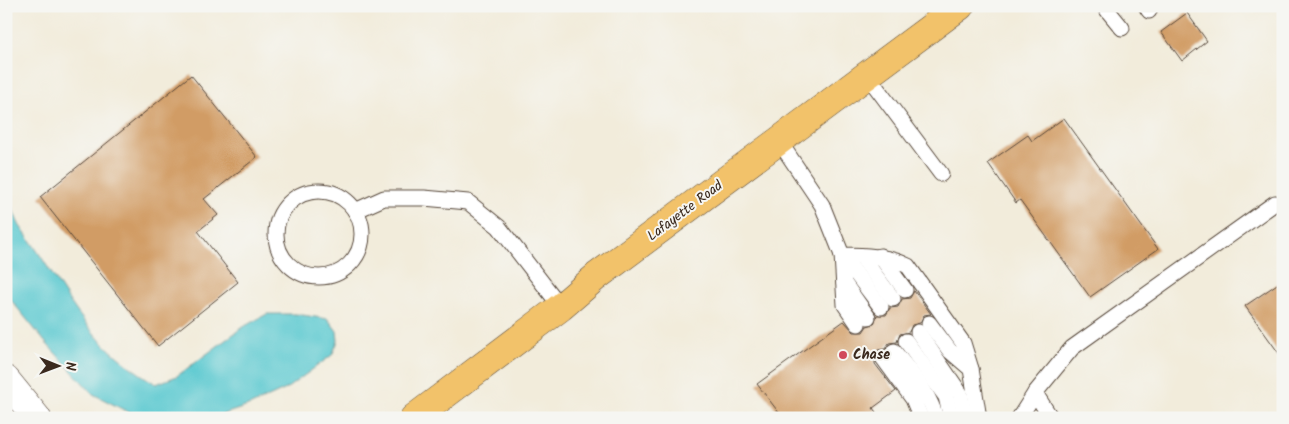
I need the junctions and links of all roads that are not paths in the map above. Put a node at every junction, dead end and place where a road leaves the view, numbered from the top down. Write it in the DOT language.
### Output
graph roads {
  1 [pos="960,6"];
  2 [pos="1104,6"];
  3 [pos="1122,28"];
  4 [pos="867,75"];
  5 [pos="778,141"];
  6 [pos="941,174"];
  7 [pos="1276,203"];
  8 [pos="355,211"];
  9 [pos="842,255"];
  10 [pos="861,256"];
  11 [pos="880,256"];
  12 [pos="893,299"];
  13 [pos="561,307"];
  14 [pos="863,320"];
  15 [pos="918,332"];
  16 [pos="970,368"];
  17 [pos="6,380"];
  18 [pos="1035,393"];
  19 [pos="37,418"];
  20 [pos="414,418"];
  21 [pos="921,418"];
  22 [pos="936,418"];
  23 [pos="951,418"];
  24 [pos="965,418"];
  25 [pos="979,418"];
  26 [pos="1019,418"];
  27 [pos="1051,418"];
  1 -- 4 [label="main road, Lafayette Road"];
  2 -- 3 [label="lane"];
  4 -- 5 [label="main road, Lafayette Road"];
  4 -- 6 [label="lane"];
  5 -- 9 [label="lane"];
  5 -- 13 [label="main road, Lafayette Road"];
  7 -- 18 [label="lane"];
  8 -- 8 [label="lane"];
  8 -- 13 [label="lane"];
  9 -- 10 [label="lane"];
  9 -- 12 [label="lane"];
  9 -- 14 [label="lane"];
  10 -- 11 [label="lane"];
  10 -- 12 [label="lane"];
  11 -- 12 [label="lane"];
  11 -- 16 [label="lane"];
  13 -- 20 [label="main road, Lafayette Road"];
  15 -- 16 [label="lane"];
  15 -- 23 [label="lane"];
  15 -- 24 [label="lane"];
  16 -- 25 [label="lane"];
  17 -- 19 [label="street"];
  18 -- 26 [label="lane"];
  18 -- 27 [label="lane"];
  21 -- 22 [label="lane"];
}
